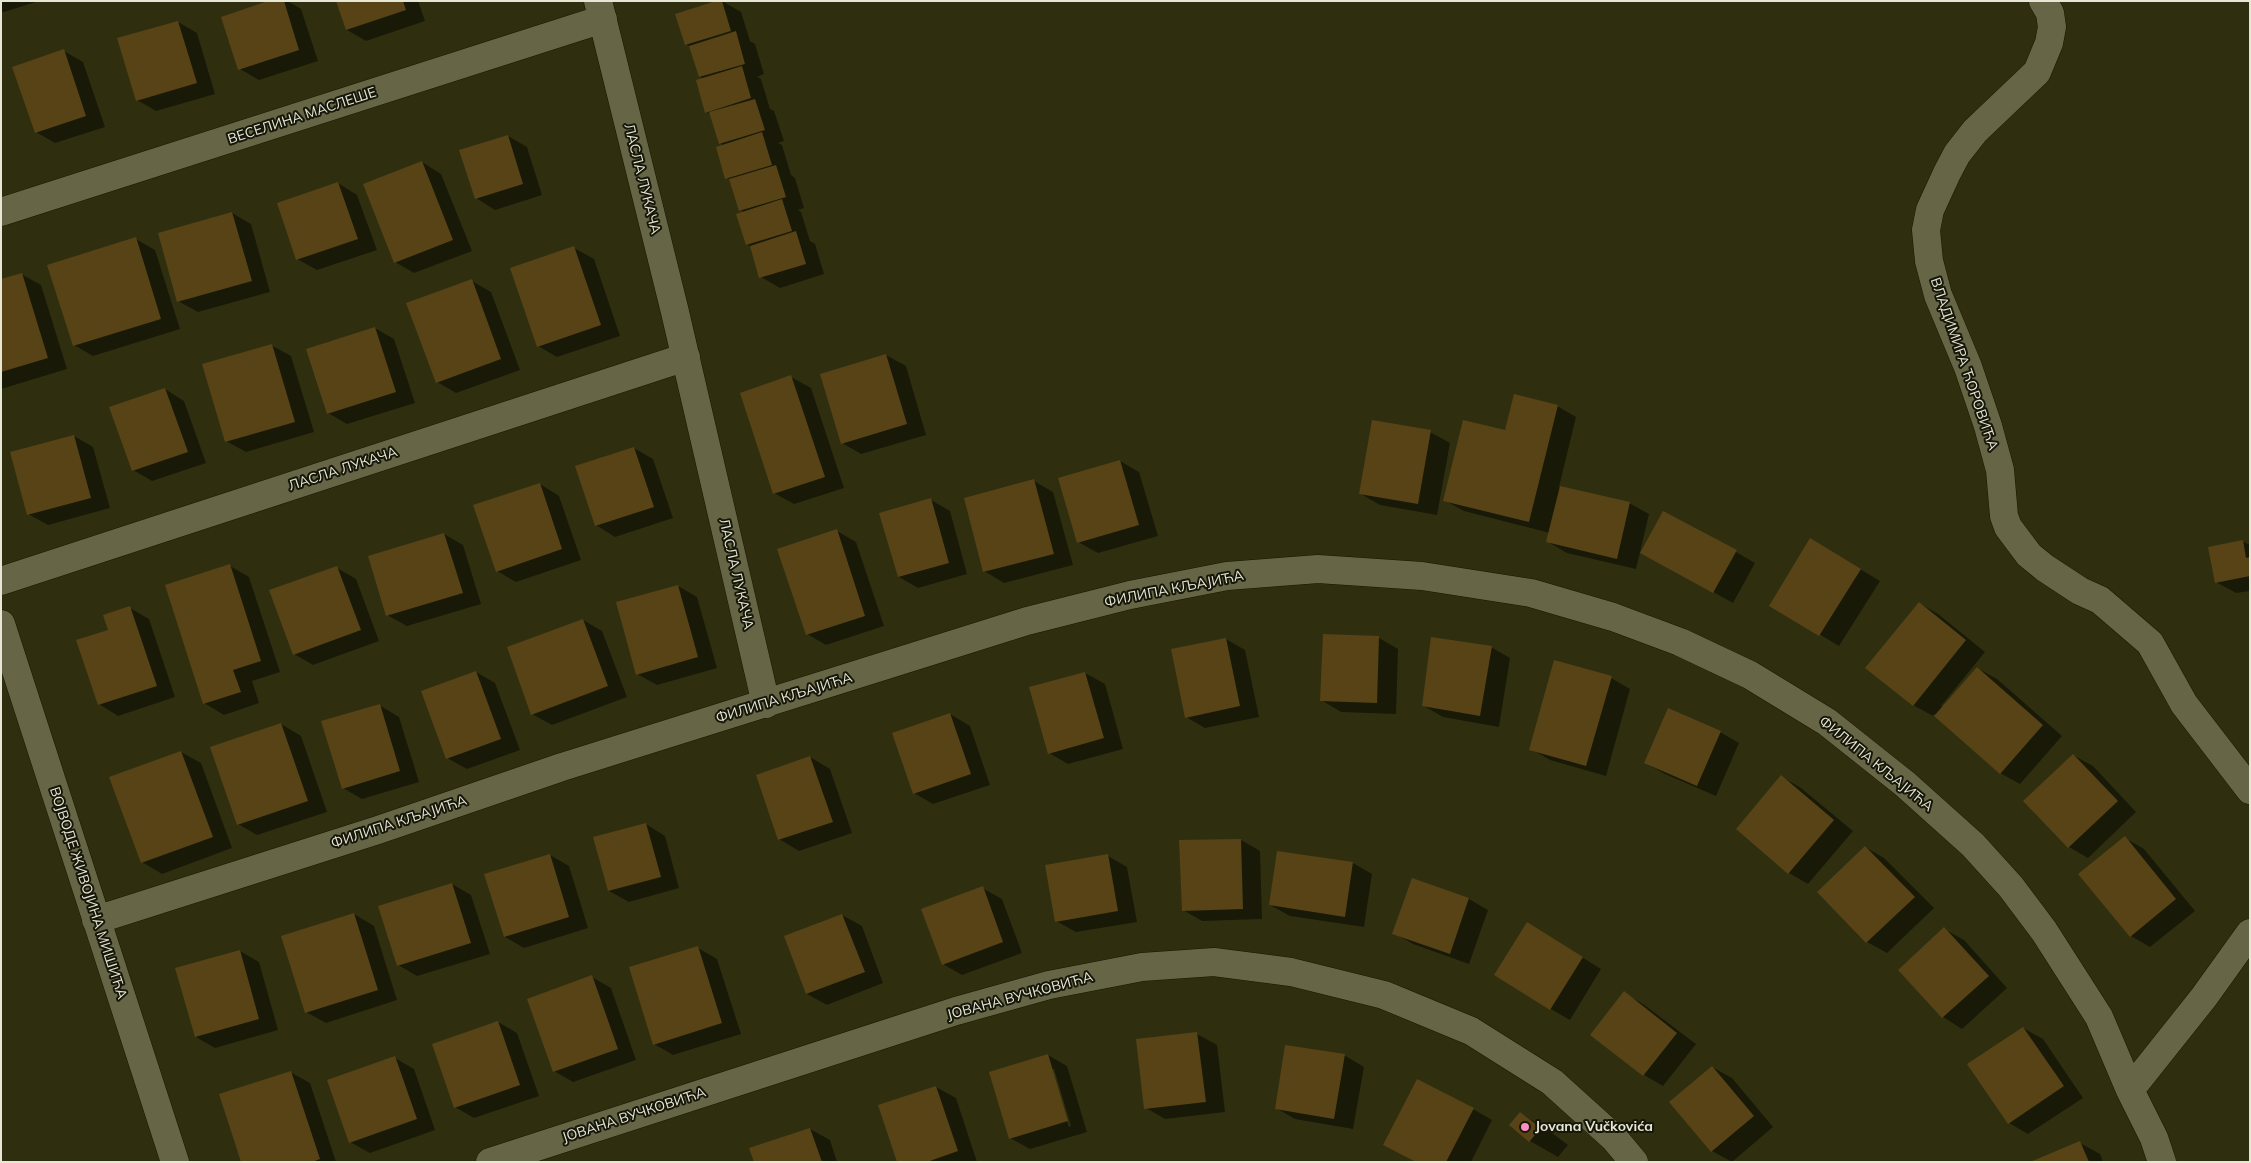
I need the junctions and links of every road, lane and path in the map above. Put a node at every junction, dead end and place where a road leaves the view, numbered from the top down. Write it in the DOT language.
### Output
graph roads {
  1 [pos="2043,1"];
  2 [pos="600,10"];
  3 [pos="1,212"];
  4 [pos="686,357"];
  5 [pos="1,581"];
  6 [pos="1,624"];
  7 [pos="766,704"];
  8 [pos="2250,790"];
  9 [pos="96,920"];
  10 [pos="2250,933"];
  11 [pos="2130,1090"];
  12 [pos="175,1162"];
  13 [pos="490,1162"];
  14 [pos="1634,1162"];
  15 [pos="2162,1162"];
  1 -- 8 [label="street, ВЛАДИМИРА ЋОРОВИЋА"];
  2 -- 3 [label="street, ВЕСЕЛИНА МАСЛЕШЕ"];
  2 -- 4 [label="street, ЛАСЛА ЛУКАЧА"];
  4 -- 5 [label="street, ЛАСЛА ЛУКАЧА"];
  4 -- 7 [label="street, ЛАСЛА ЛУКАЧА"];
  6 -- 9 [label="street, ВОЈВОДЕ ЖИВОЈИНА МИШИЋА"];
  7 -- 9 [label="street, ФИЛИПА КЉАЈИЋА"];
  7 -- 11 [label="street, ФИЛИПА КЉАЈИЋА"];
  9 -- 12 [label="street, ВОЈВОДЕ ЖИВОЈИНА МИШИЋА"];
  10 -- 11 [label="street"];
  11 -- 15 [label="street, ФИЛИПА КЉАЈИЋА"];
  13 -- 14 [label="street, ЈОВАНА ВУЧКОВИЋА"];
}
